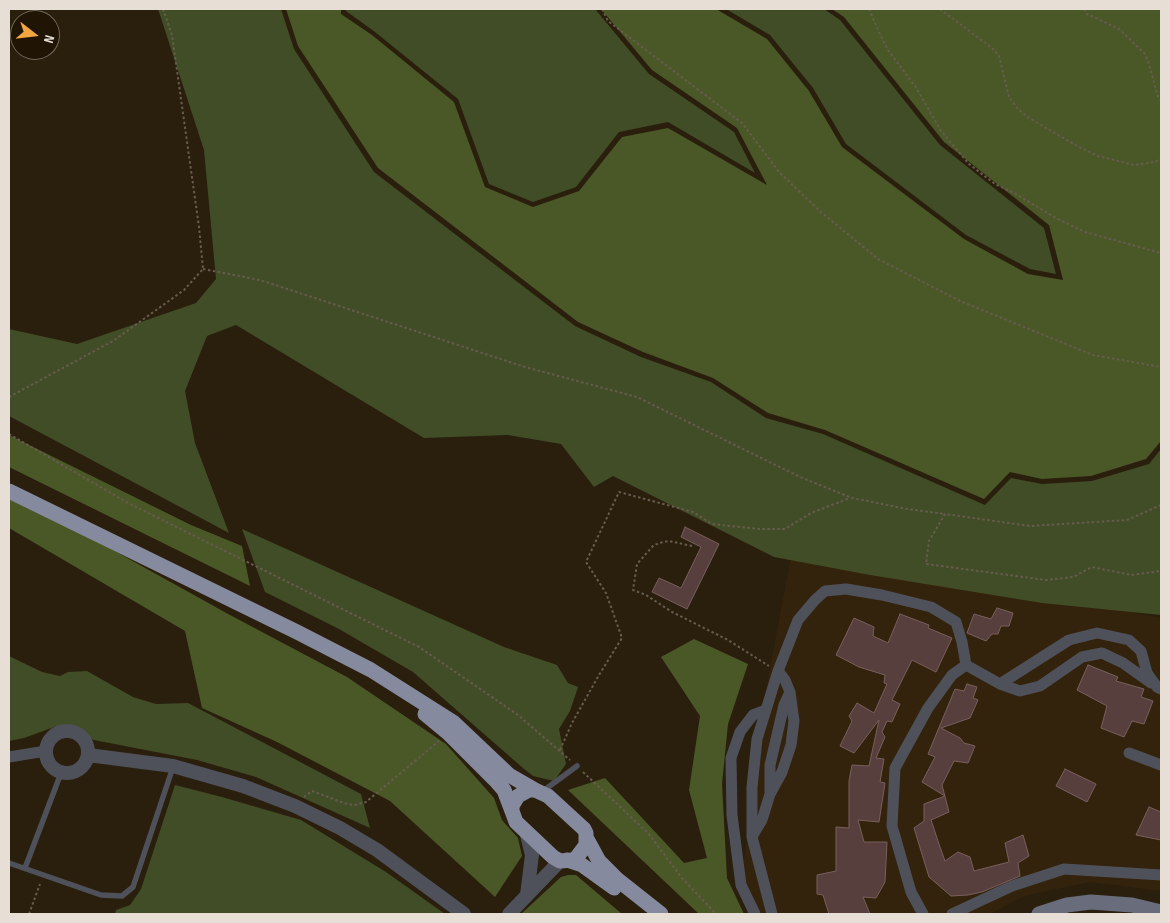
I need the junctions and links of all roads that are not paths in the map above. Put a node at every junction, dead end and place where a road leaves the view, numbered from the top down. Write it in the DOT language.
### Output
graph roads {
  1 [pos="9,491"];
  2 [pos="966,665"];
  3 [pos="371,670"];
  4 [pos="778,672"];
  5 [pos="1000,684"];
  6 [pos="1159,688"];
  7 [pos="790,692"];
  8 [pos="766,710"];
  9 [pos="46,751"];
  10 [pos="1130,752"];
  11 [pos="88,755"];
  12 [pos="9,757"];
  13 [pos="173,766"];
  14 [pos="577,766"];
  15 [pos="1161,766"];
  16 [pos="61,772"];
  17 [pos="538,791"];
  18 [pos="770,794"];
  19 [pos="512,811"];
  20 [pos="528,835"];
  21 [pos="752,837"];
  22 [pos="587,839"];
  23 [pos="564,860"];
  24 [pos="9,863"];
  25 [pos="25,868"];
  26 [pos="1161,875"];
  27 [pos="526,895"];
  28 [pos="1161,912"];
  29 [pos="464,914"];
  30 [pos="509,914"];
  31 [pos="646,914"];
  32 [pos="660,914"];
  33 [pos="755,914"];
  34 [pos="772,914"];
  35 [pos="923,914"];
  36 [pos="952,914"];
  37 [pos="1039,914"];
  1 -- 3 [label="highway"];
  2 -- 4 [label="street"];
  2 -- 5 [label="street"];
  2 -- 35 [label="street"];
  3 -- 17 [label="highway"];
  3 -- 19 [label="highway"];
  4 -- 7 [label="street"];
  4 -- 8 [label="street"];
  5 -- 6 [label="street"];
  5 -- 6 [label="street"];
  7 -- 18 [label="street"];
  7 -- 18 [label="street"];
  8 -- 21 [label="street"];
  8 -- 33 [label="street"];
  9 -- 11 [label="street"];
  9 -- 12 [label="street"];
  9 -- 16 [label="street"];
  10 -- 15 [label="street"];
  11 -- 13 [label="street"];
  11 -- 16 [label="street"];
  13 -- 25 [label="lane"];
  13 -- 29 [label="street"];
  14 -- 17 [label="lane"];
  16 -- 25 [label="lane"];
  17 -- 19 [label="highway"];
  17 -- 22 [label="highway"];
  18 -- 21 [label="street"];
  19 -- 20 [label="highway"];
  20 -- 23 [label="highway"];
  20 -- 27 [label="street"];
  21 -- 34 [label="street"];
  22 -- 23 [label="highway"];
  22 -- 32 [label="highway"];
  23 -- 27 [label="street"];
  23 -- 31 [label="highway"];
  24 -- 25 [label="lane"];
  26 -- 36 [label="street"];
  27 -- 30 [label="street"];
  28 -- 37 [label="main road"];
}
